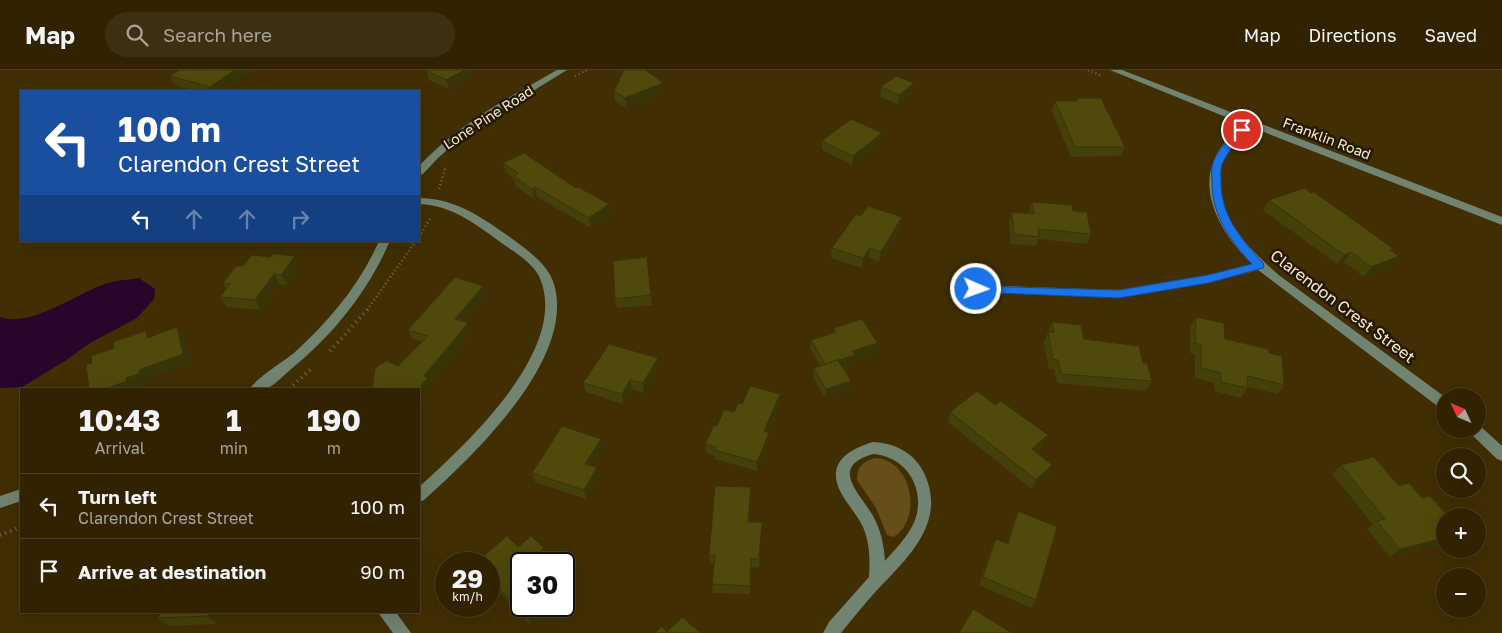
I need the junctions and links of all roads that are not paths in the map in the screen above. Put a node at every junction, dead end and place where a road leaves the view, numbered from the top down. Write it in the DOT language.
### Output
graph roads {
  1 [pos="563,70"];
  2 [pos="1114,70"];
  3 [pos="1249,123"];
  4 [pos="420,171"];
  5 [pos="420,201"];
  6 [pos="1502,221"];
  7 [pos="384,242"];
  8 [pos="1259,266"];
  9 [pos="976,289"];
  10 [pos="257,388"];
  11 [pos="1436,397"];
  12 [pos="1484,438"];
  13 [pos="1502,455"];
  14 [pos="20,495"];
  15 [pos="420,495"];
  16 [pos="0,502"];
  17 [pos="876,581"];
  18 [pos="387,613"];
  19 [pos="403,633"];
  20 [pos="831,633"];
  1 -- 4 [label="street, Lone Pine Road"];
  2 -- 3 [label="street, Franklin Road"];
  3 -- 6 [label="street, Franklin Road"];
  3 -- 8 [label="street, Clarendon Crest Street"];
  5 -- 15 [label="street"];
  7 -- 10 [label="street"];
  8 -- 9 [label="street"];
  8 -- 11 [label="street, Clarendon Crest Street"];
  12 -- 13 [label="street"];
  14 -- 16 [label="street"];
  17 -- 17 [label="street"];
  17 -- 20 [label="street"];
  18 -- 19 [label="street"];
}
